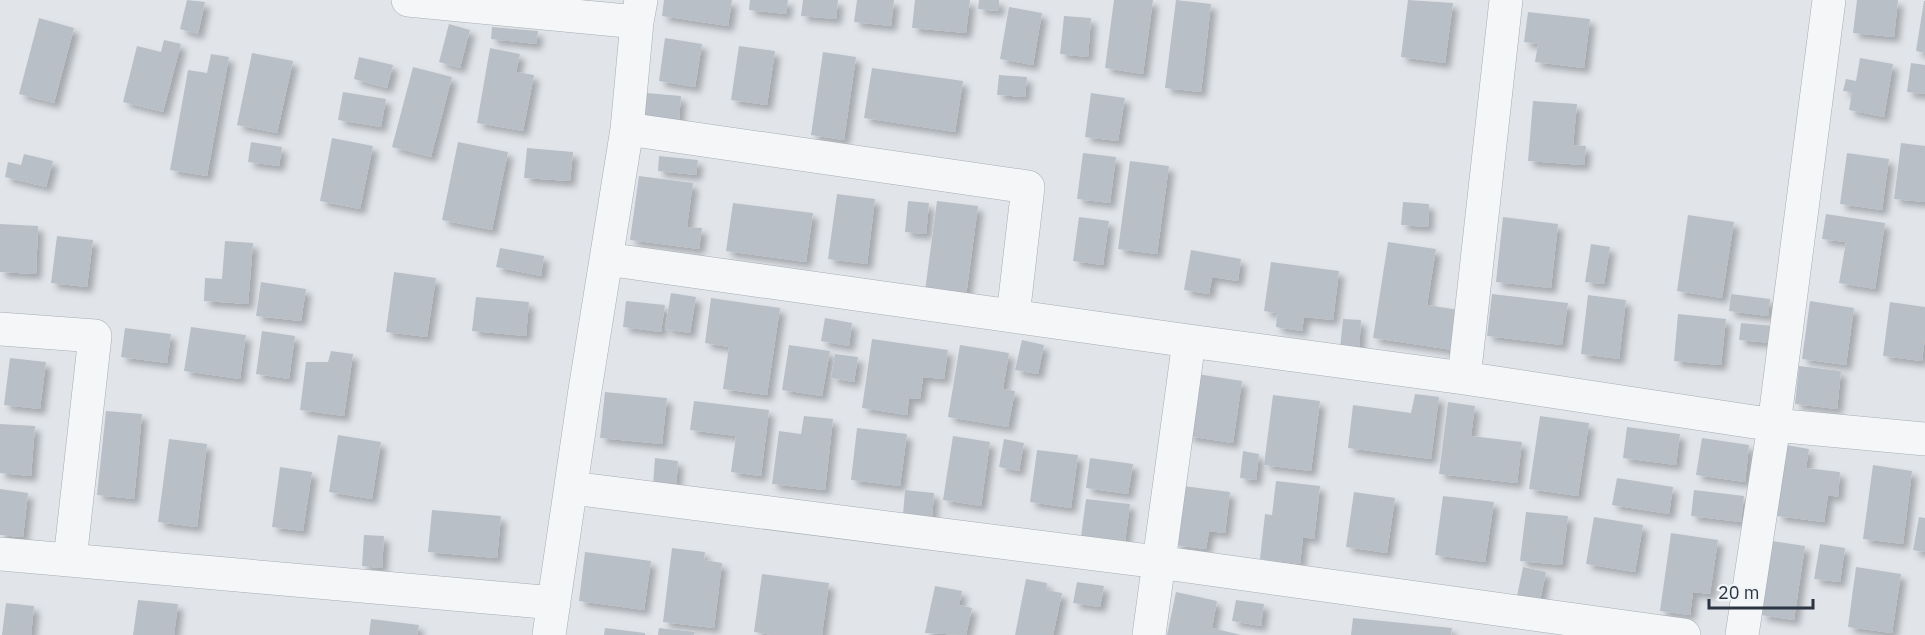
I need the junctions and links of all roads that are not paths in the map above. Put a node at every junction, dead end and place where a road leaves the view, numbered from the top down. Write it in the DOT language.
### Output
graph roads {
  1 [pos="408,0"];
  2 [pos="1506,0"];
  3 [pos="1829,0"];
  4 [pos="639,11"];
  5 [pos="627,129"];
  6 [pos="606,259"];
  7 [pos="1013,316"];
  8 [pos="0,329"];
  9 [pos="1189,341"];
  10 [pos="1464,378"];
  11 [pos="1774,425"];
  12 [pos="1925,439"];
  13 [pos="572,488"];
  14 [pos="0,554"];
  15 [pos="70,560"];
  16 [pos="1158,562"];
  17 [pos="554,603"];
  18 [pos="549,635"];
  19 [pos="1149,635"];
  20 [pos="1684,635"];
  21 [pos="1742,635"];
  1 -- 4 [label="street"];
  2 -- 10 [label="street"];
  3 -- 11 [label="street"];
  4 -- 5 [label="street"];
  5 -- 6 [label="street"];
  5 -- 7 [label="street"];
  6 -- 7 [label="street"];
  6 -- 13 [label="street"];
  7 -- 9 [label="street"];
  8 -- 15 [label="street"];
  9 -- 10 [label="street"];
  9 -- 16 [label="street"];
  10 -- 11 [label="street"];
  11 -- 12 [label="street"];
  11 -- 21 [label="street"];
  13 -- 16 [label="street"];
  13 -- 17 [label="street"];
  14 -- 15 [label="street"];
  15 -- 17 [label="street"];
  16 -- 19 [label="street"];
  16 -- 20 [label="street"];
  17 -- 18 [label="street"];
}
